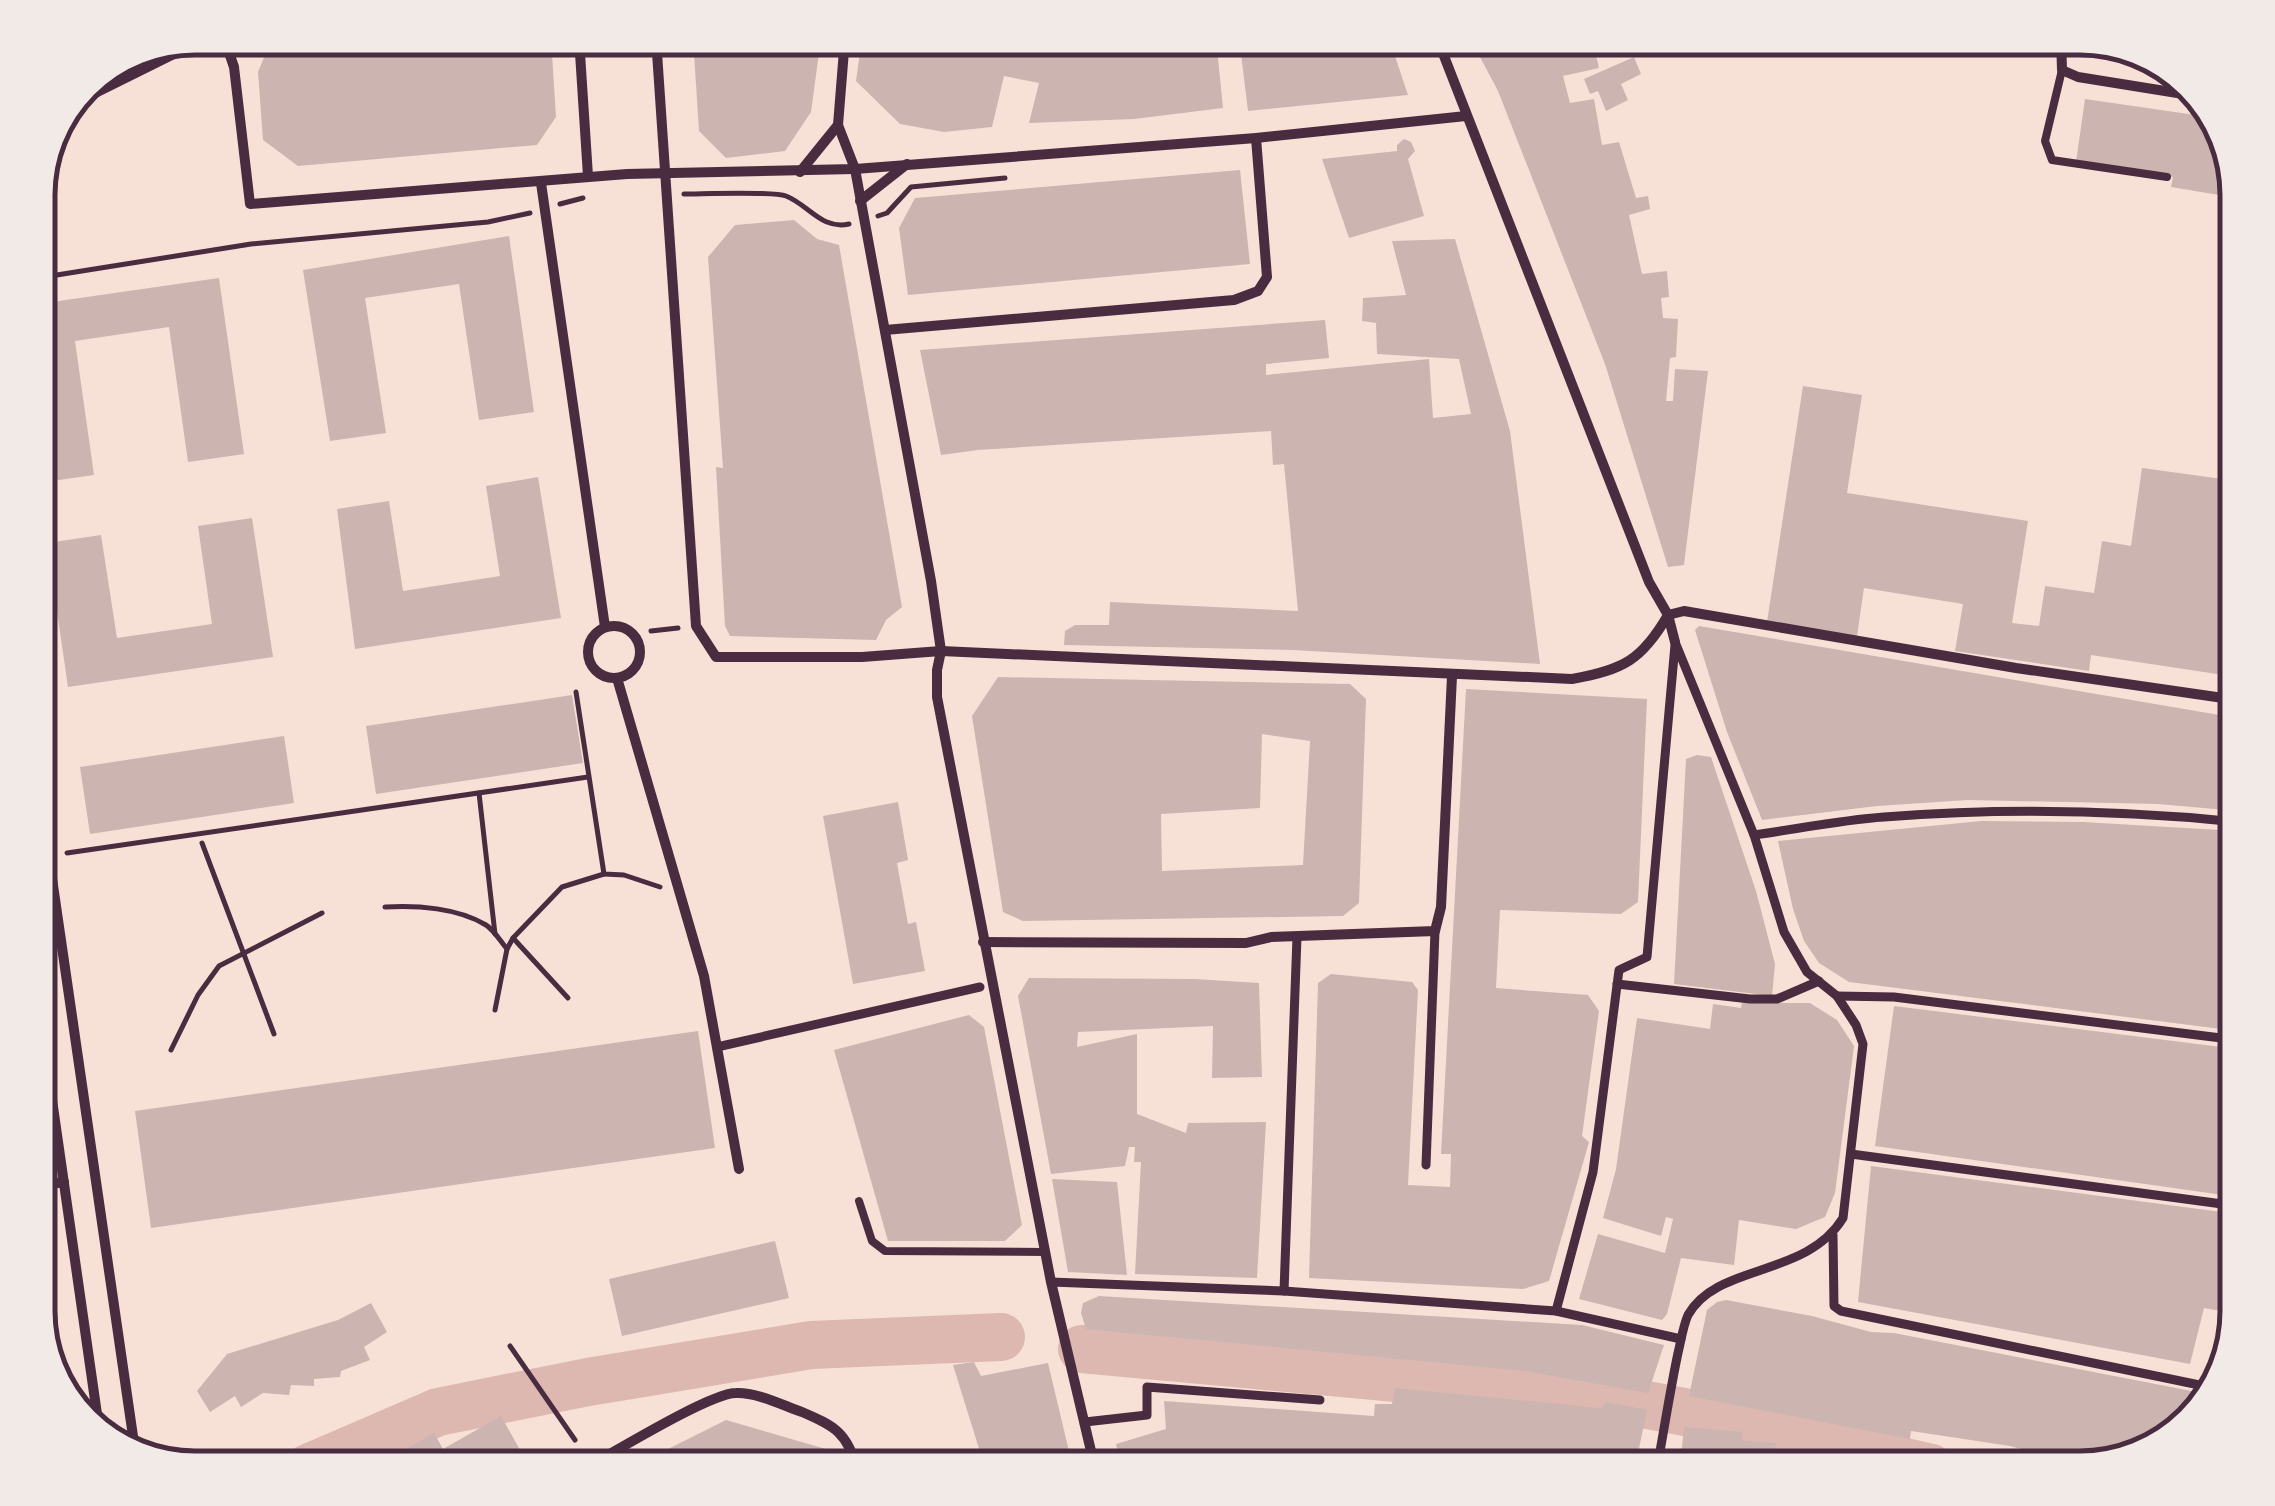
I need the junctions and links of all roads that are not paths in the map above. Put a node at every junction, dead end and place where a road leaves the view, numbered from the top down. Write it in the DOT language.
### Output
graph roads {
  1 [pos="230,55"];
  2 [pos="579,55"];
  3 [pos="658,55"];
  4 [pos="844,55"];
  5 [pos="1444,55"];
  6 [pos="2062,55"];
  7 [pos="164,59"];
  8 [pos="2062,70"];
  9 [pos="107,87"];
  10 [pos="2175,93"];
  11 [pos="1466,116"];
  12 [pos="838,125"];
  13 [pos="1256,138"];
  14 [pos="908,164"];
  15 [pos="855,168"];
  16 [pos="668,172"];
  17 [pos="800,172"];
  18 [pos="588,176"];
  19 [pos="2166,178"];
  20 [pos="541,183"];
  21 [pos="860,201"];
  22 [pos="885,330"];
  23 [pos="1668,615"];
  24 [pos="605,627"];
  25 [pos="1675,642"];
  26 [pos="941,652"];
  27 [pos="1452,676"];
  28 [pos="617,678"];
  29 [pos="2220,697"];
  30 [pos="2220,821"];
  31 [pos="1754,835"];
  32 [pos="55,899"];
  33 [pos="1435,931"];
  34 [pos="1297,937"];
  35 [pos="983,942"];
  36 [pos="1819,982"];
  37 [pos="1617,984"];
  38 [pos="980,987"];
  39 [pos="1837,996"];
  40 [pos="2220,1038"];
  41 [pos="717,1047"];
  42 [pos="55,1120"];
  43 [pos="1851,1154"];
  44 [pos="1426,1165"];
  45 [pos="739,1169"];
  46 [pos="64,1182"];
  47 [pos="55,1183"];
  48 [pos="859,1201"];
  49 [pos="2220,1204"];
  50 [pos="1833,1234"];
  51 [pos="1046,1252"];
  52 [pos="1051,1282"];
  53 [pos="1284,1291"];
  54 [pos="1556,1311"];
  55 [pos="1682,1338"];
  56 [pos="2199,1385"];
  57 [pos="1320,1400"];
  58 [pos="96,1409"];
  59 [pos="1085,1422"];
  60 [pos="133,1437"];
  61 [pos="617,1451"];
  62 [pos="852,1451"];
  63 [pos="1091,1451"];
  64 [pos="1660,1451"];
  1 -- 20 [label="street"];
  2 -- 18 [label="street"];
  3 -- 16 [label="street"];
  4 -- 12 [label="street"];
  5 -- 11 [label="street"];
  6 -- 8 [label="street"];
  7 -- 9 [label="street"];
  8 -- 10 [label="street"];
  8 -- 19 [label="lane"];
  11 -- 13 [label="street"];
  11 -- 23 [label="street"];
  12 -- 15 [label="street"];
  12 -- 17 [label="street"];
  13 -- 14 [label="street"];
  13 -- 22 [label="street"];
  14 -- 15 [label="street"];
  14 -- 21 [label="street"];
  15 -- 17 [label="street"];
  15 -- 21 [label="street"];
  16 -- 17 [label="street"];
  16 -- 18 [label="street"];
  16 -- 26 [label="street"];
  18 -- 20 [label="street"];
  20 -- 24 [label="street"];
  21 -- 22 [label="street"];
  22 -- 26 [label="street"];
  23 -- 25 [label="street"];
  23 -- 27 [label="street"];
  23 -- 29 [label="street"];
  24 -- 28 [label="street"];
  24 -- 28 [label="street"];
  25 -- 31 [label="street"];
  25 -- 37 [label="street"];
  26 -- 27 [label="street"];
  26 -- 35 [label="street"];
  27 -- 33 [label="street"];
  28 -- 41 [label="street"];
  30 -- 31 [label="street"];
  31 -- 36 [label="street"];
  32 -- 60 [label="street"];
  33 -- 34 [label="street"];
  33 -- 44 [label="street"];
  34 -- 35 [label="street"];
  34 -- 53 [label="street"];
  35 -- 51 [label="street"];
  36 -- 37 [label="street"];
  36 -- 39 [label="street"];
  37 -- 54 [label="street"];
  38 -- 41 [label="street"];
  39 -- 40 [label="street"];
  39 -- 43 [label="street"];
  41 -- 45 [label="street"];
  42 -- 46 [label="street"];
  43 -- 49 [label="street"];
  43 -- 50 [label="street"];
  46 -- 47 [label="street"];
  46 -- 58 [label="street"];
  48 -- 51 [label="lane"];
  50 -- 55 [label="street"];
  50 -- 56 [label="street"];
  51 -- 52 [label="street"];
  52 -- 53 [label="street"];
  52 -- 59 [label="street"];
  53 -- 54 [label="street"];
  54 -- 55 [label="street"];
  55 -- 64 [label="street"];
  57 -- 59 [label="street"];
  59 -- 63 [label="street"];
  61 -- 62 [label="street"];
}
